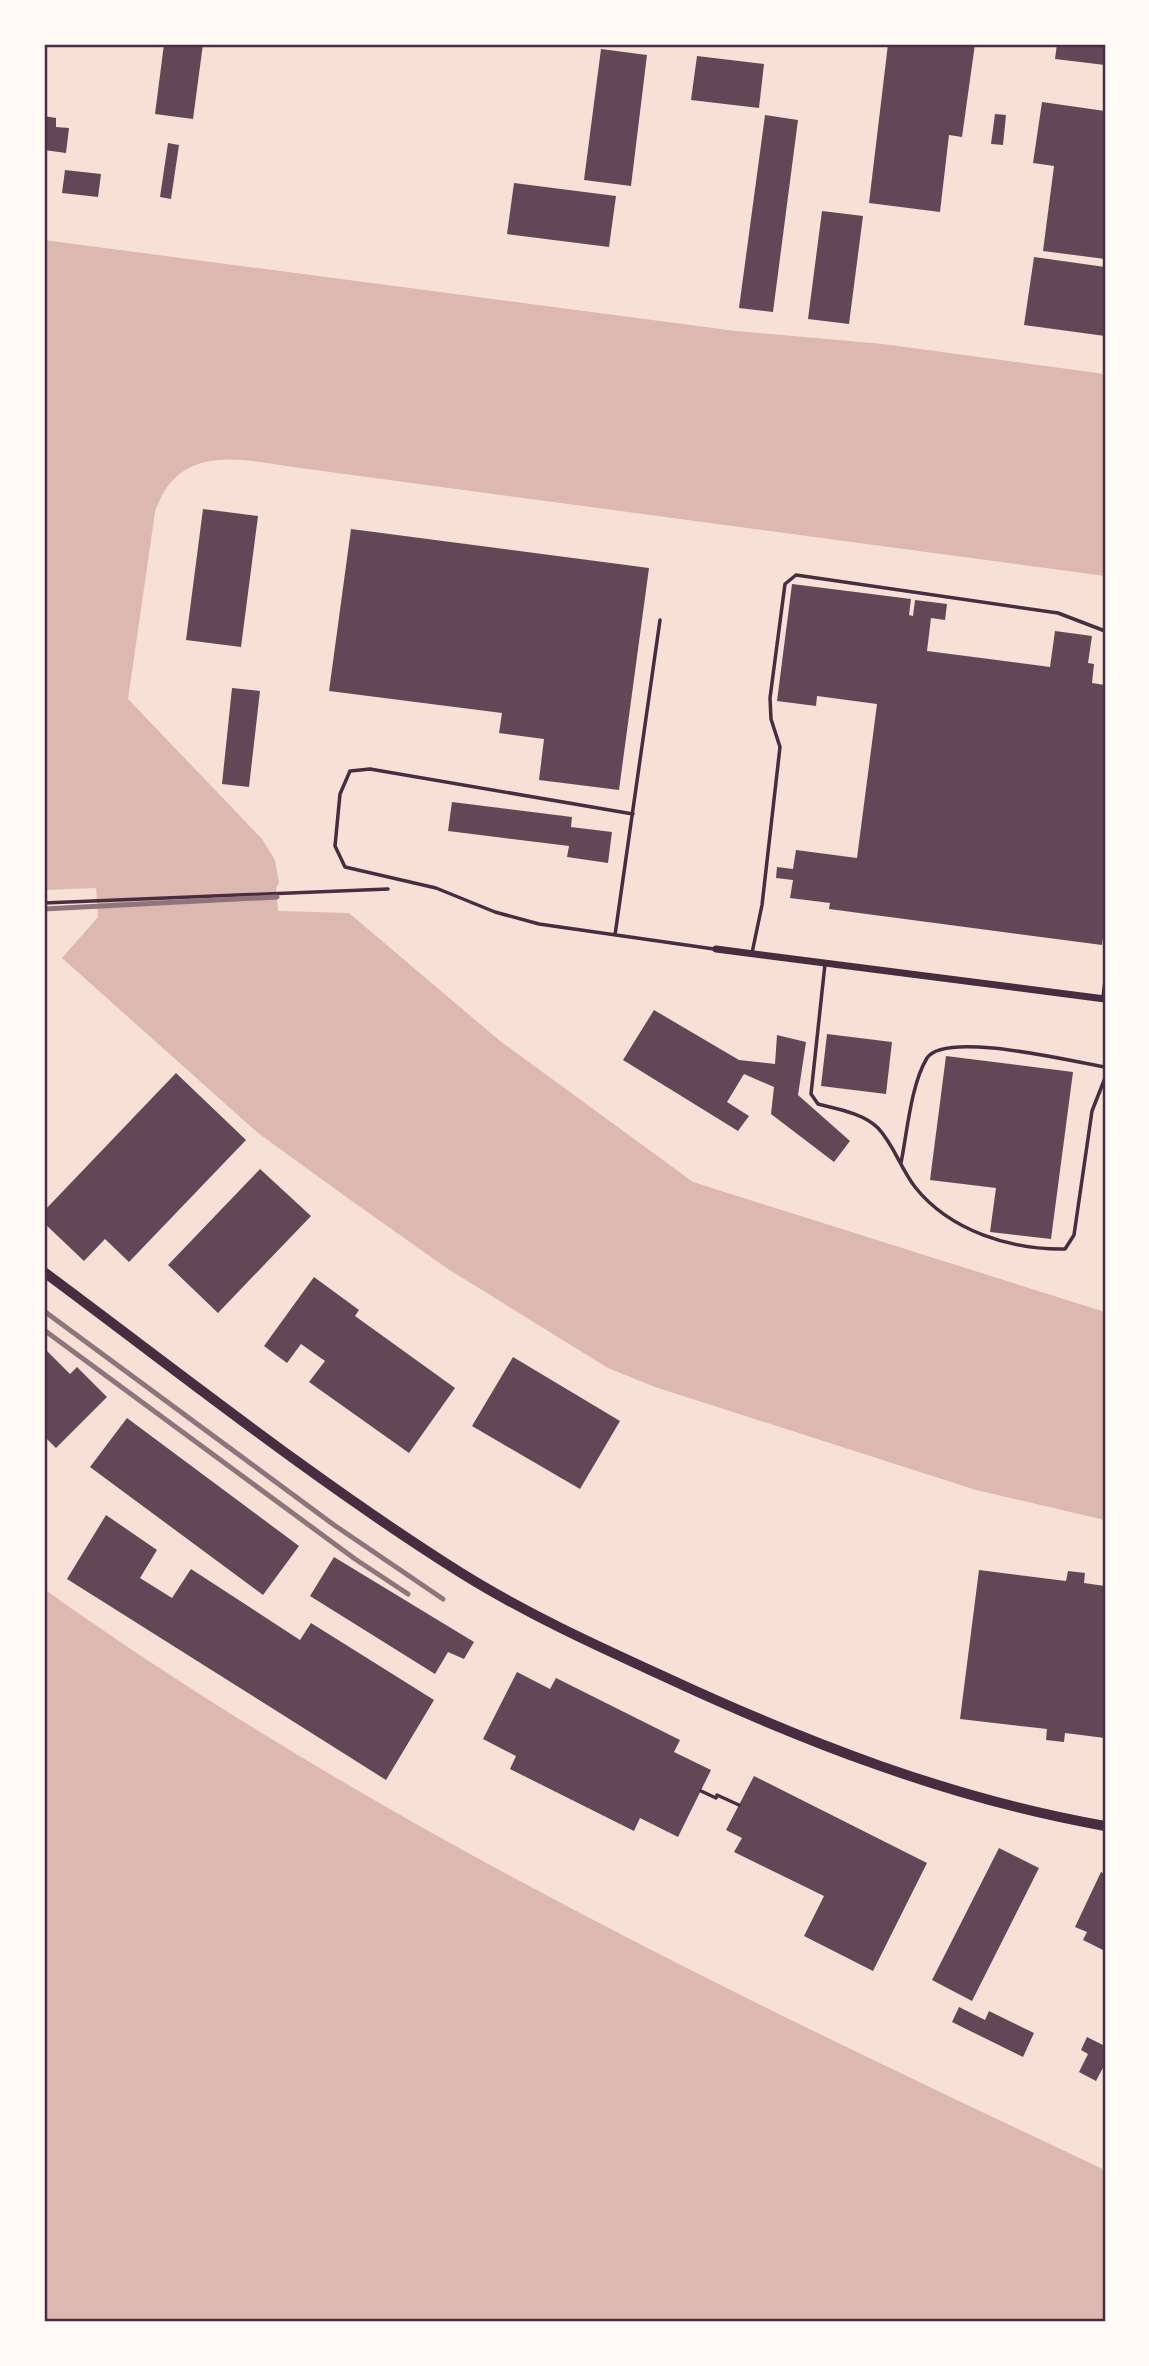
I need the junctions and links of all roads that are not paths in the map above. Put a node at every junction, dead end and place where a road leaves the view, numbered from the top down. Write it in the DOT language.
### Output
graph roads {
  1 [pos="660,620"];
  2 [pos="1105,631"];
  3 [pos="633,814"];
  4 [pos="615,935"];
  5 [pos="716,949"];
  6 [pos="752,953"];
  7 [pos="826,961"];
  8 [pos="1105,981"];
  9 [pos="1104,999"];
  10 [pos="1105,1067"];
  11 [pos="1105,1078"];
  12 [pos="901,1163"];
  13 [pos="44,1272"];
  14 [pos="1105,1826"];
  1 -- 3 [label="lane"];
  2 -- 6 [label="lane"];
  3 -- 4 [label="lane"];
  3 -- 4 [label="lane"];
  4 -- 5 [label="lane"];
  5 -- 6 [label="street"];
  6 -- 7 [label="street"];
  7 -- 9 [label="street"];
  7 -- 12 [label="lane"];
  8 -- 9 [label="lane"];
  10 -- 12 [label="lane"];
  11 -- 12 [label="lane"];
  13 -- 14 [label="street"];
}
